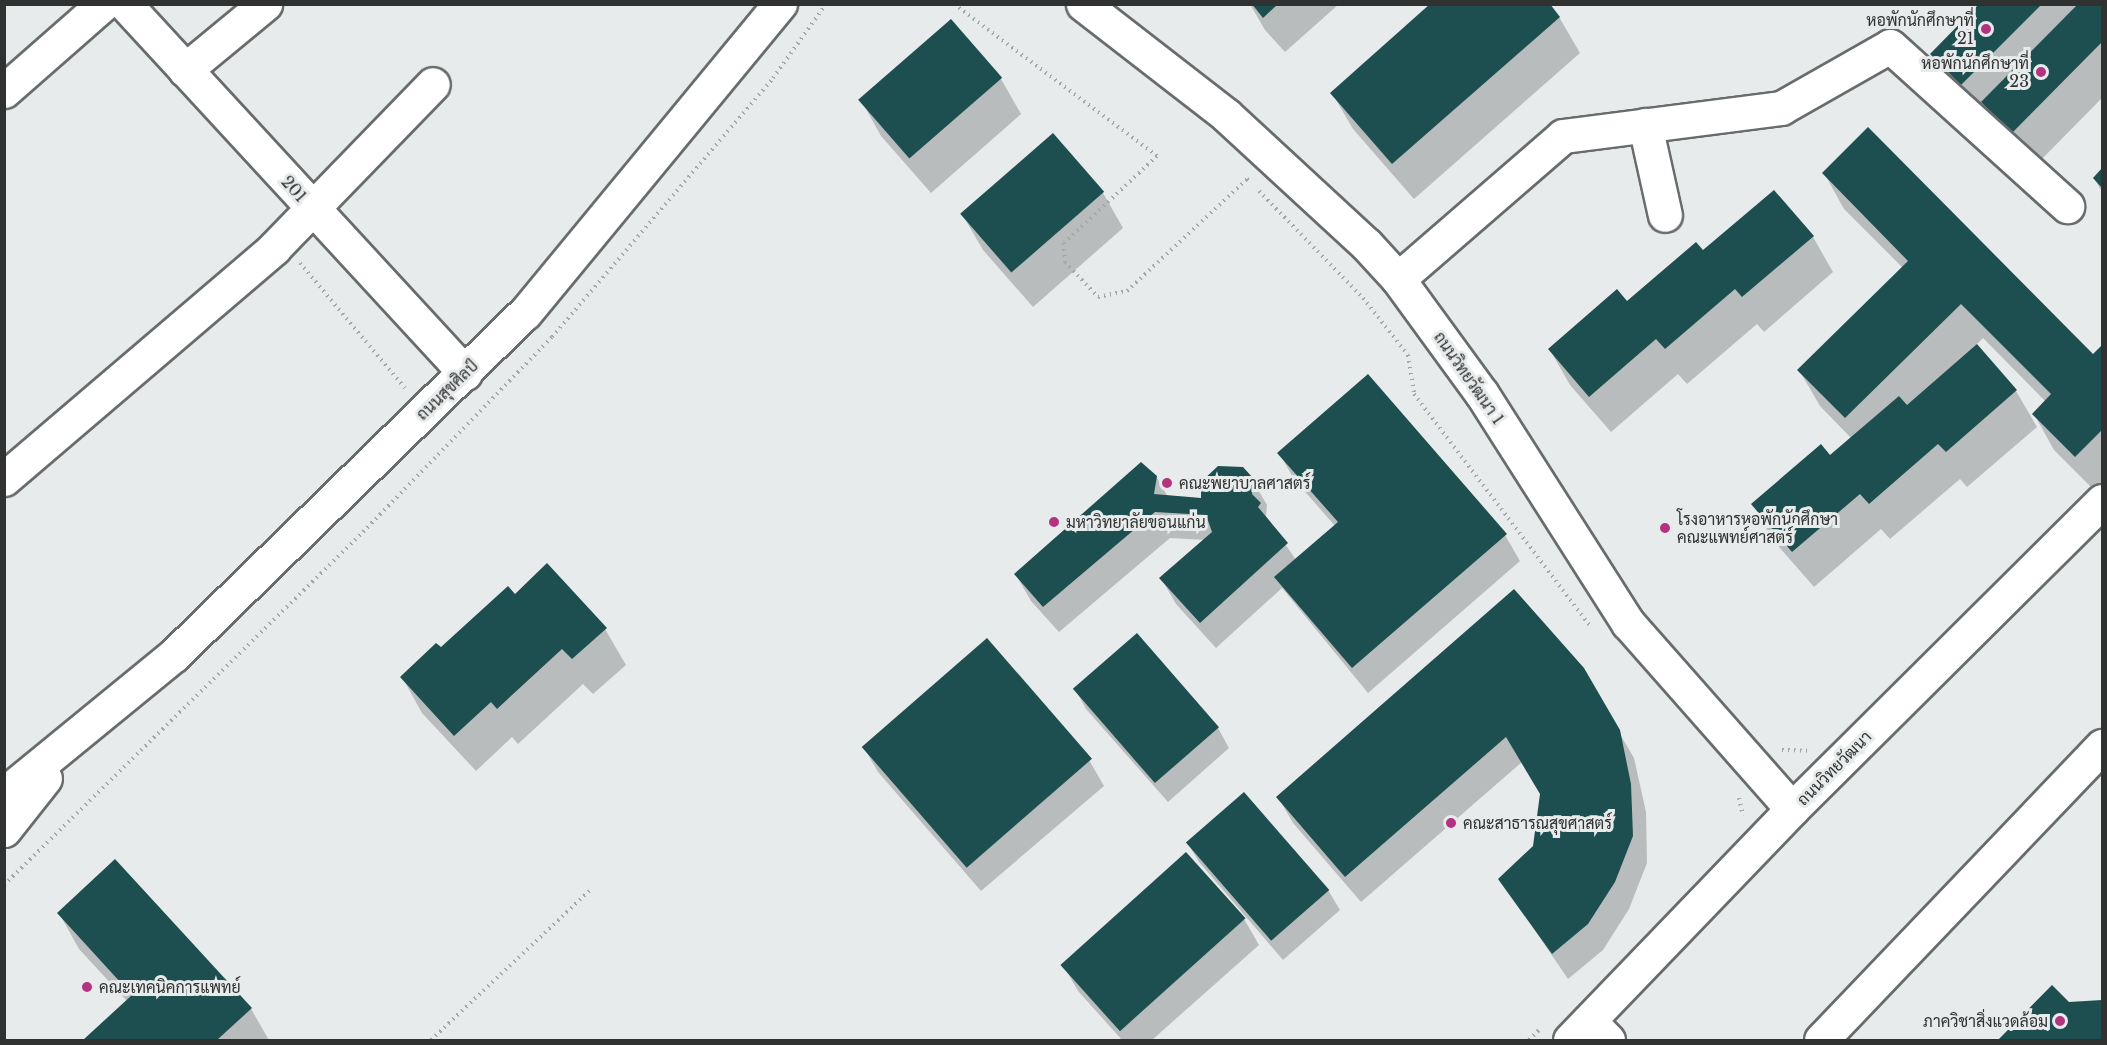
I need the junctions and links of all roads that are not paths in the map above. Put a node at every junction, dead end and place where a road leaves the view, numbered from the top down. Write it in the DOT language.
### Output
graph roads {
  1 [pos="103,4"];
  2 [pos="124,4"];
  3 [pos="265,4"];
  4 [pos="780,4"];
  5 [pos="1083,4"];
  6 [pos="185,70"];
  7 [pos="433,84"];
  8 [pos="4,91"];
  9 [pos="1645,125"];
  10 [pos="2067,206"];
  11 [pos="312,209"];
  12 [pos="1665,215"];
  13 [pos="1398,279"];
  14 [pos="465,373"];
  15 [pos="4,479"];
  16 [pos="2103,501"];
  17 [pos="76,739"];
  18 [pos="2103,746"];
  19 [pos="4,794"];
  20 [pos="1792,809"];
  21 [pos="4,830"];
  22 [pos="1578,1031"];
  23 [pos="1821,1041"];
  1 -- 8 [label="street"];
  2 -- 6 [label="street, 201"];
  3 -- 6 [label="street"];
  4 -- 14 [label="street, ถนนสุขศิลป์"];
  5 -- 13 [label="street, ถนนวิทยวัฒนา 1"];
  6 -- 11 [label="street, 201"];
  7 -- 11 [label="street"];
  9 -- 10 [label="street"];
  9 -- 12 [label="street"];
  9 -- 13 [label="street"];
  11 -- 14 [label="street, 201"];
  11 -- 15 [label="street"];
  13 -- 20 [label="street, ถนนวิทยวัฒนา 1"];
  14 -- 17 [label="street, ถนนสุขศิลป์"];
  16 -- 20 [label="street, ถนนวิทยวัฒนา"];
  17 -- 19 [label="street"];
  17 -- 21 [label="street"];
  18 -- 23 [label="street"];
  20 -- 22 [label="street, ถนนวิทยวัฒนา"];
}
